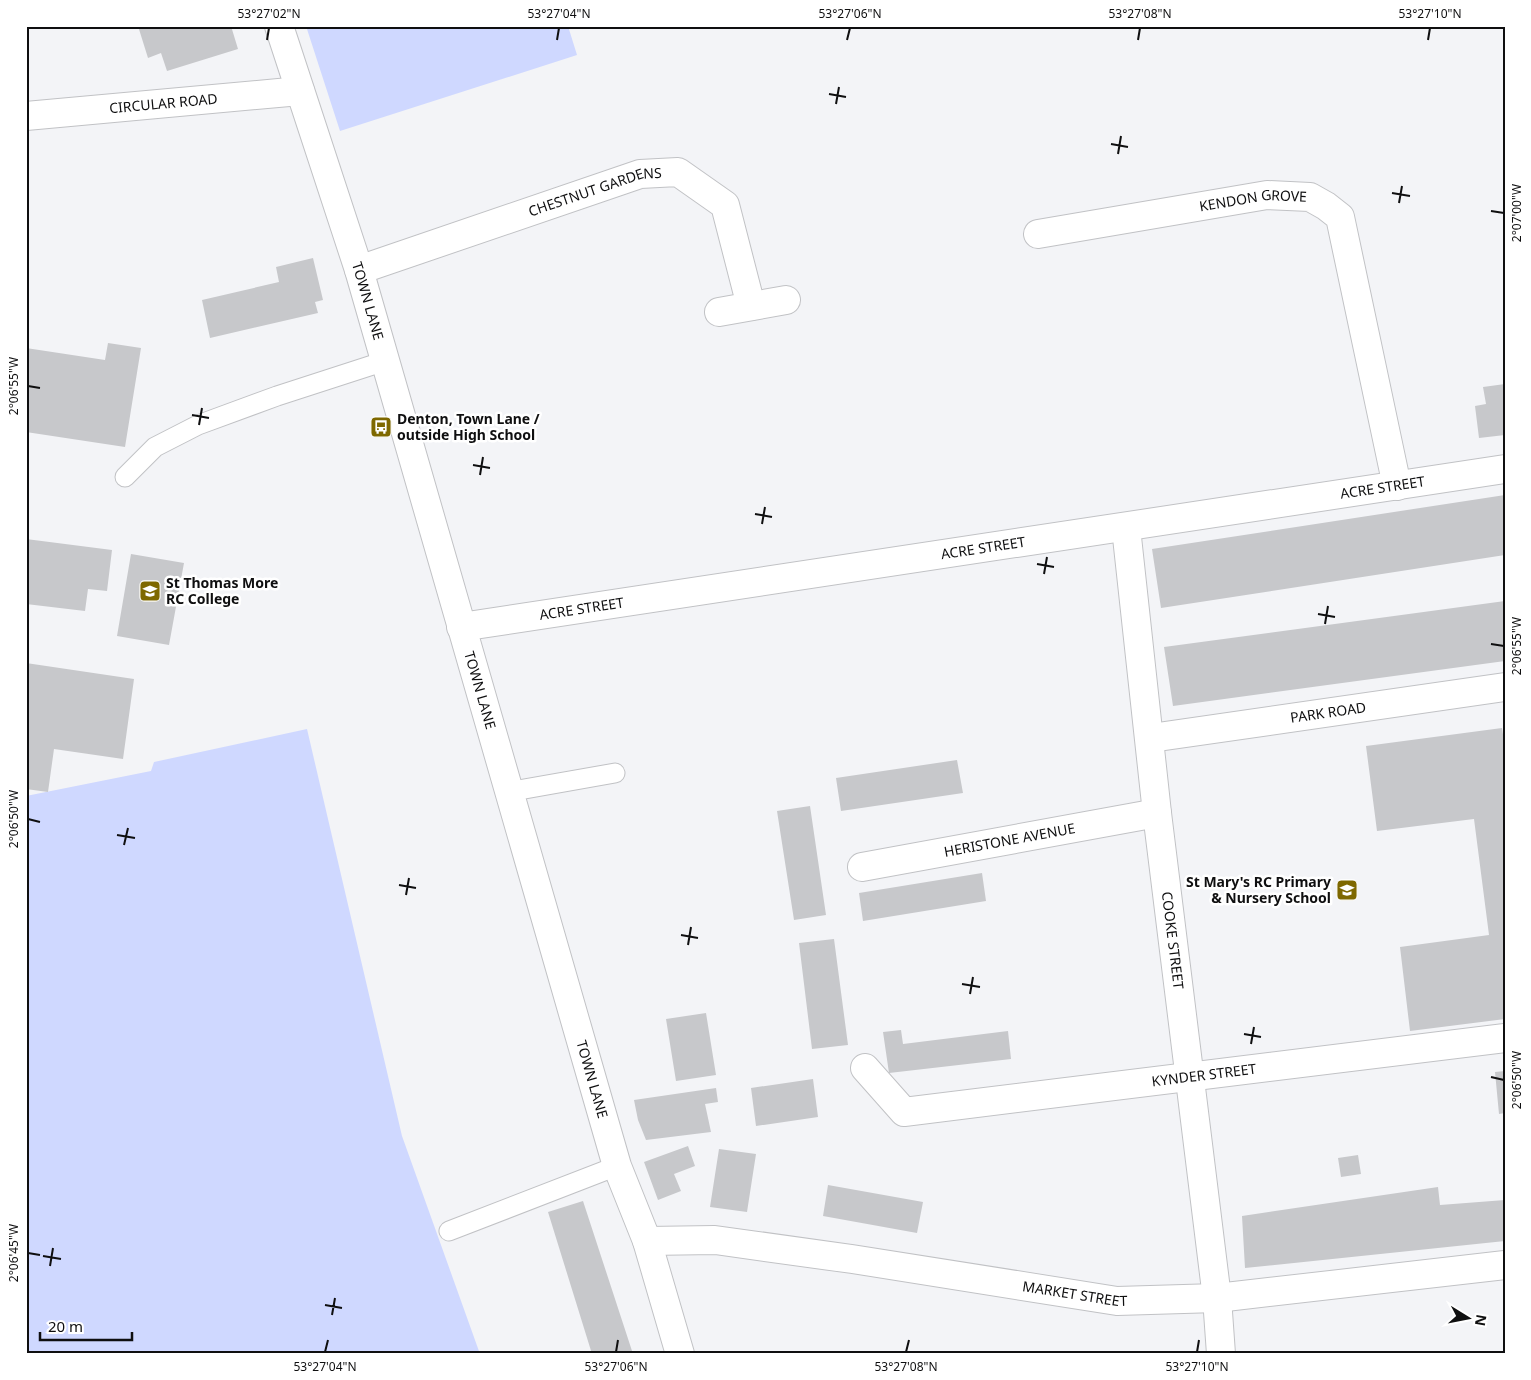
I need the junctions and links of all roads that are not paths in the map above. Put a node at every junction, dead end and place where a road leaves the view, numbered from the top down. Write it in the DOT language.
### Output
graph roads {
  1 [pos="279,26"];
  2 [pos="300,91"];
  3 [pos="26,116"];
  4 [pos="1038,234"];
  5 [pos="359,270"];
  6 [pos="786,300"];
  7 [pos="751,306"];
  8 [pos="719,312"];
  9 [pos="385,361"];
  10 [pos="1505,469"];
  11 [pos="125,477"];
  12 [pos="1397,486"];
  13 [pos="1126,528"];
  14 [pos="461,627"];
  15 [pos="1505,687"];
  16 [pos="1150,738"];
  17 [pos="615,773"];
  18 [pos="508,792"];
  19 [pos="1157,814"];
  20 [pos="862,867"];
  21 [pos="1505,1038"];
  22 [pos="865,1068"];
  23 [pos="1190,1075"];
  24 [pos="617,1166"];
  25 [pos="449,1231"];
  26 [pos="647,1241"];
  27 [pos="1505,1265"];
  28 [pos="1216,1298"];
  29 [pos="680,1354"];
  30 [pos="1221,1354"];
  1 -- 2 [label="street, TOWN LANE"];
  2 -- 3 [label="street, CIRCULAR ROAD"];
  2 -- 5 [label="street, TOWN LANE"];
  4 -- 12 [label="street, KENDON GROVE"];
  5 -- 7 [label="street, CHESTNUT GARDENS"];
  5 -- 9 [label="street, TOWN LANE"];
  6 -- 7 [label="street"];
  7 -- 8 [label="street"];
  9 -- 11 [label="lane"];
  9 -- 14 [label="street, TOWN LANE"];
  10 -- 12 [label="street, ACRE STREET"];
  12 -- 13 [label="street, ACRE STREET"];
  13 -- 14 [label="street, ACRE STREET"];
  13 -- 16 [label="street, COOKE STREET"];
  14 -- 18 [label="street, TOWN LANE"];
  15 -- 16 [label="street, PARK ROAD"];
  16 -- 19 [label="street, COOKE STREET"];
  17 -- 18 [label="lane"];
  18 -- 24 [label="street, TOWN LANE"];
  19 -- 20 [label="street, HERISTONE AVENUE"];
  19 -- 23 [label="street, COOKE STREET"];
  21 -- 23 [label="street, KYNDER STREET"];
  22 -- 23 [label="street, KYNDER STREET"];
  23 -- 28 [label="street, COOKE STREET"];
  24 -- 25 [label="lane"];
  24 -- 26 [label="street, TOWN LANE"];
  26 -- 28 [label="street, MARKET STREET"];
  26 -- 29 [label="street, TOWN LANE"];
  27 -- 28 [label="street, MARKET STREET"];
  28 -- 30 [label="street, COOKE STREET"];
}
